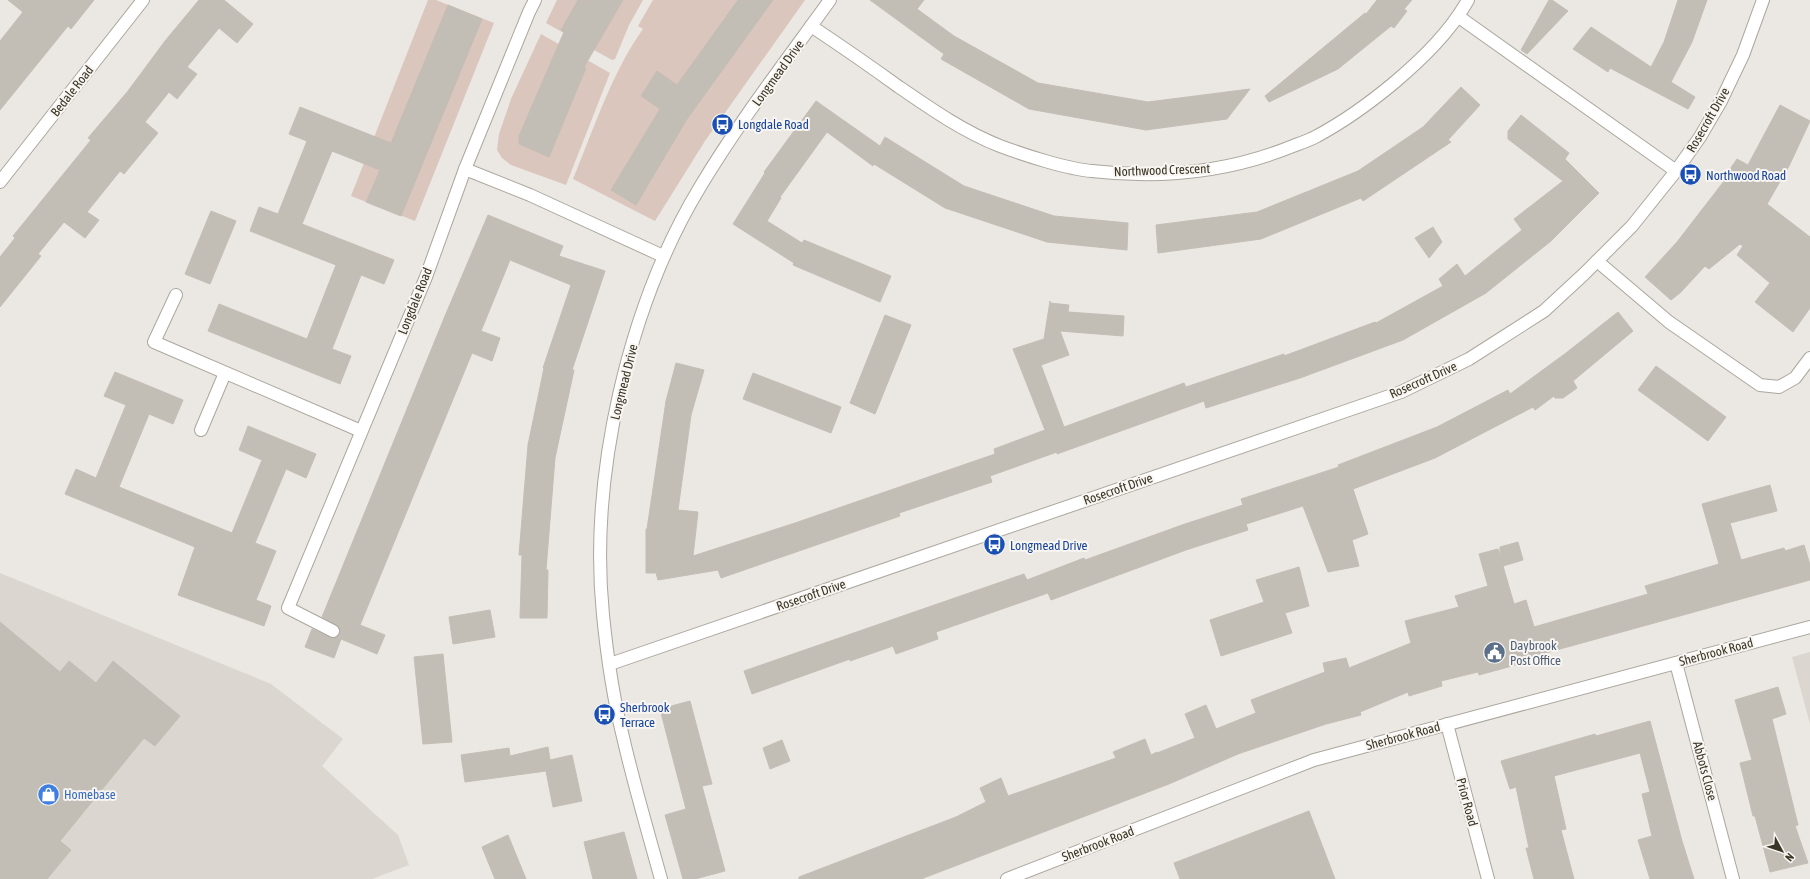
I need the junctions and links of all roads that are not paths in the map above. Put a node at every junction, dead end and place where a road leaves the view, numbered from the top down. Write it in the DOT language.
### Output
graph roads {
  1 [pos="143,0"];
  2 [pos="535,0"];
  3 [pos="830,0"];
  4 [pos="1468,0"];
  5 [pos="1763,0"];
  6 [pos="1459,17"];
  7 [pos="811,26"];
  8 [pos="465,169"];
  9 [pos="1676,171"];
  10 [pos="0,182"];
  11 [pos="663,256"];
  12 [pos="1597,261"];
  13 [pos="176,295"];
  14 [pos="1810,358"];
  15 [pos="225,373"];
  16 [pos="200,430"];
  17 [pos="361,431"];
  18 [pos="1810,627"];
  19 [pos="333,631"];
  20 [pos="1676,663"];
  21 [pos="610,664"];
  22 [pos="1447,724"];
  23 [pos="661,879"];
  24 [pos="1007,879"];
  25 [pos="1488,879"];
  26 [pos="1733,879"];
  1 -- 10 [label="street, Bedale Road"];
  2 -- 8 [label="street, Longdale Road"];
  3 -- 7 [label="street, Longmead Drive"];
  4 -- 6 [label="street, Northwood Crescent"];
  5 -- 9 [label="street, Rosecroft Drive"];
  6 -- 7 [label="street, Northwood Crescent"];
  6 -- 9 [label="street"];
  7 -- 11 [label="street, Longmead Drive"];
  8 -- 11 [label="street"];
  8 -- 17 [label="street, Longdale Road"];
  9 -- 12 [label="street, Rosecroft Drive"];
  11 -- 21 [label="street, Longmead Drive"];
  12 -- 14 [label="street"];
  12 -- 21 [label="street, Rosecroft Drive"];
  13 -- 15 [label="street"];
  15 -- 16 [label="street"];
  15 -- 17 [label="street"];
  17 -- 19 [label="street, Longdale Road"];
  18 -- 20 [label="street, Sherbrook Road"];
  20 -- 22 [label="street, Sherbrook Road"];
  20 -- 26 [label="street, Abbots Close"];
  21 -- 23 [label="street, Longmead Drive"];
  22 -- 24 [label="street, Sherbrook Road"];
  22 -- 25 [label="street, Prior Road"];
}
